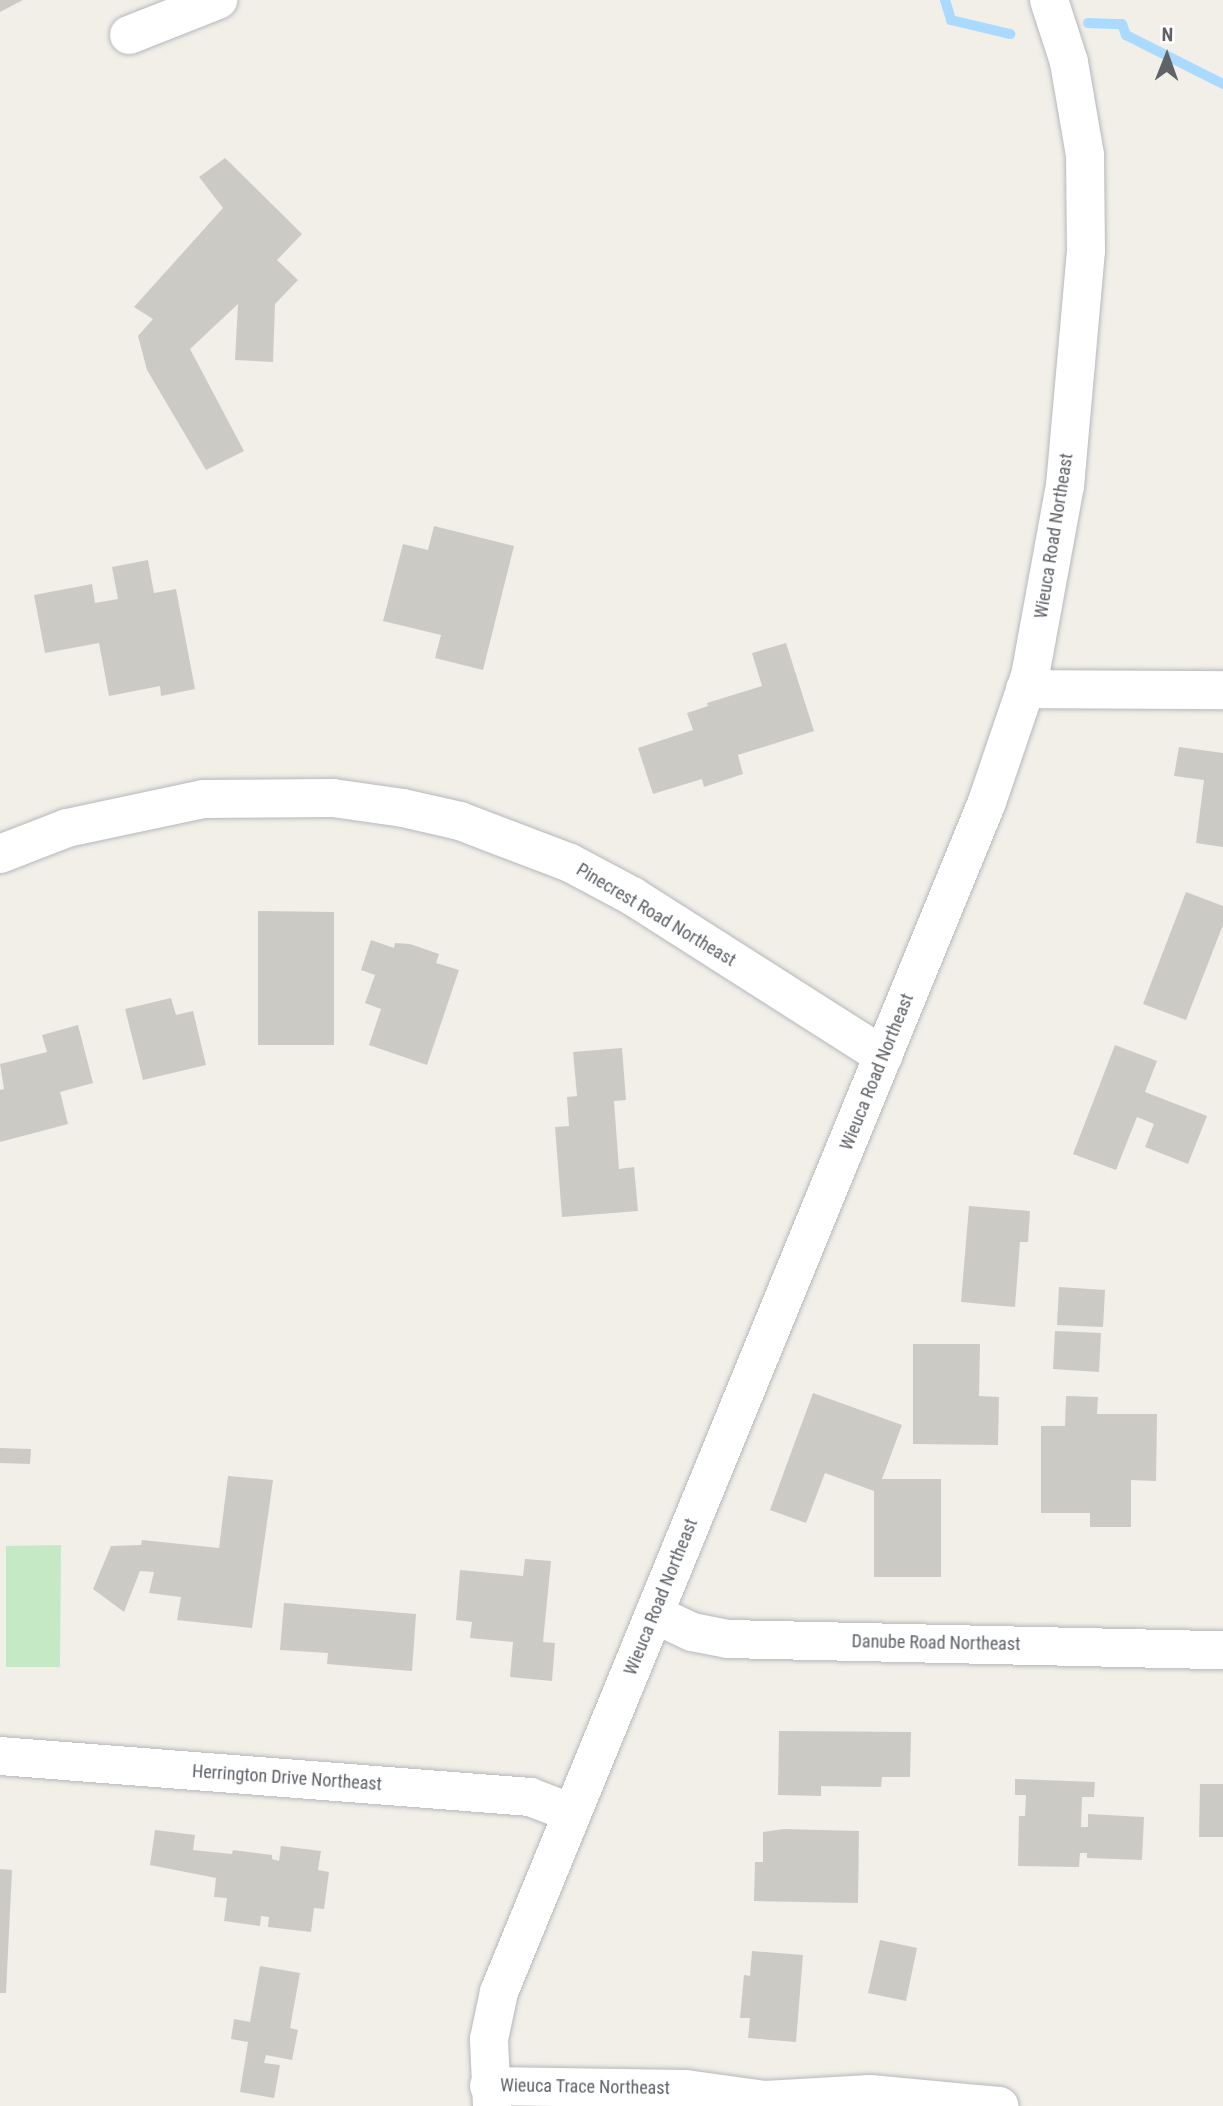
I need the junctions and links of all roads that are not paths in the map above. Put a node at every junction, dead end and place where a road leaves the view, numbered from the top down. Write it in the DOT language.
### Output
graph roads {
  1 [pos="218,0"];
  2 [pos="1049,0"];
  3 [pos="130,35"];
  4 [pos="1025,689"];
  5 [pos="1223,690"];
  6 [pos="0,854"];
  7 [pos="883,1056"];
  8 [pos="654,1614"];
  9 [pos="1223,1650"];
  10 [pos="0,1756"];
  11 [pos="572,1813"];
  12 [pos="490,2096"];
  13 [pos="757,2103"];
  14 [pos="999,2106"];
  1 -- 3 [label="street"];
  2 -- 4 [label="street, Wieuca Road Northeast"];
  4 -- 5 [label="street"];
  4 -- 7 [label="street, Wieuca Road Northeast"];
  6 -- 7 [label="street, Pinecrest Road Northeast"];
  7 -- 8 [label="street, Wieuca Road Northeast"];
  8 -- 9 [label="street, Danube Road Northeast"];
  8 -- 11 [label="street, Wieuca Road Northeast"];
  10 -- 11 [label="street, Herrington Drive Northeast"];
  11 -- 12 [label="street, Wieuca Road Northeast"];
  12 -- 13 [label="street, Wieuca Trace Northeast"];
  13 -- 14 [label="street, Wieuca Trace Northeast"];
}
